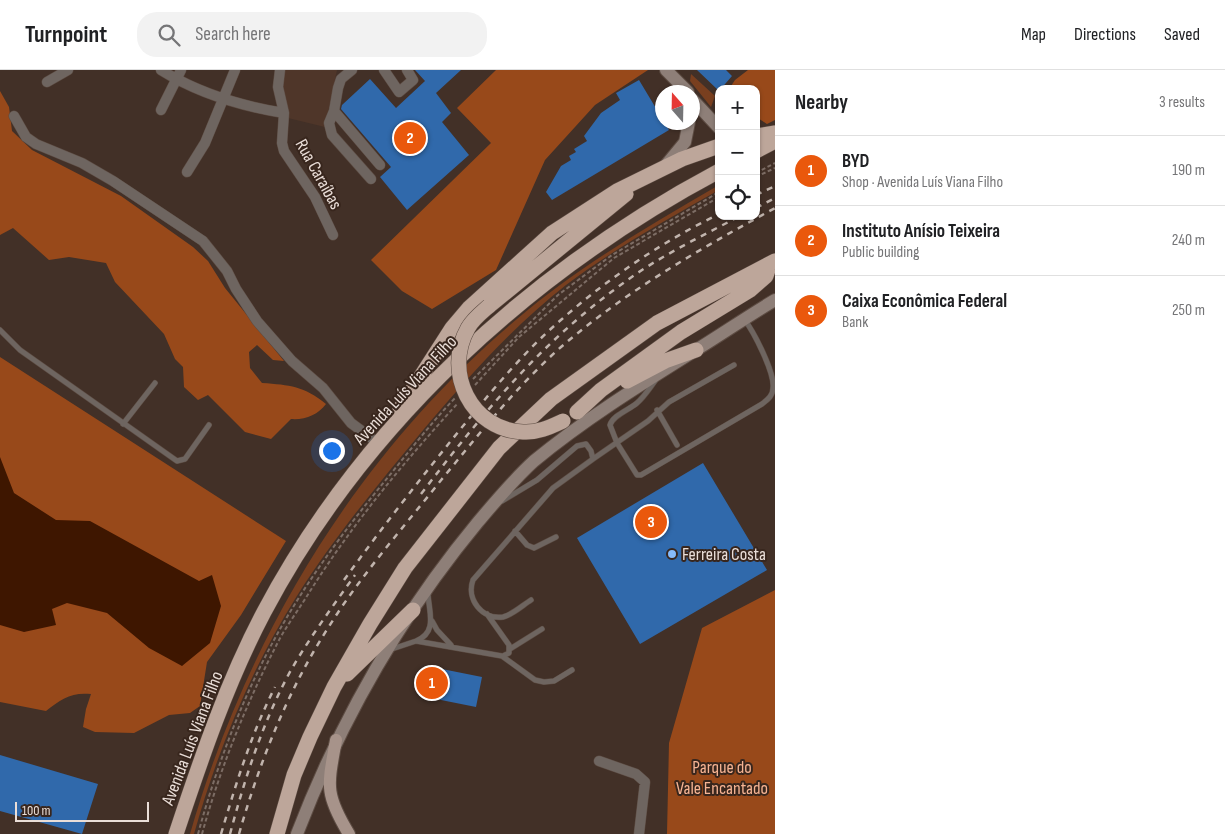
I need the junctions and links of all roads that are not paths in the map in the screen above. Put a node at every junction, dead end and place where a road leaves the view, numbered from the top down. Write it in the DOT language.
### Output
graph roads {
  1 [pos="68,70"];
  2 [pos="161,70"];
  3 [pos="235,70"];
  4 [pos="280,70"];
  5 [pos="352,70"];
  6 [pos="384,70"];
  7 [pos="407,70"];
  8 [pos="666,70"];
  9 [pos="179,75"];
  10 [pos="47,82"];
  11 [pos="674,85"];
  12 [pos="681,85"];
  13 [pos="223,97"];
  14 [pos="700,108"];
  15 [pos="161,110"];
  16 [pos="334,111"];
  17 [pos="284,113"];
  18 [pos="14,116"];
  19 [pos="715,124"];
  20 [pos="687,130"];
  21 [pos="775,133"];
  22 [pos="760,135"];
  23 [pos="775,141"];
  24 [pos="715,148"];
  25 [pos="760,149"];
  26 [pos="380,165"];
  27 [pos="662,169"];
  28 [pos="188,172"];
  29 [pos="715,173"];
  30 [pos="371,179"];
  31 [pos="638,182"];
  32 [pos="333,235"];
  33 [pos="773,262"];
  34 [pos="775,300"];
  35 [pos="744,319"];
  36 [pos="0,330"];
  37 [pos="696,350"];
  38 [pos="734,365"];
  39 [pos="661,372"];
  40 [pos="155,383"];
  41 [pos="657,410"];
  42 [pos="576,412"];
  43 [pos="123,424"];
  44 [pos="209,425"];
  45 [pos="382,438"];
  46 [pos="617,443"];
  47 [pos="677,445"];
  48 [pos="593,459"];
  49 [pos="489,509"];
  50 [pos="515,531"];
  51 [pos="556,537"];
  52 [pos="429,588"];
  53 [pos="531,600"];
  54 [pos="413,610"];
  55 [pos="487,614"];
  56 [pos="432,618"];
  57 [pos="542,629"];
  58 [pos="416,641"];
  59 [pos="452,646"];
  60 [pos="510,649"];
  61 [pos="388,652"];
  62 [pos="502,656"];
  63 [pos="572,670"];
  64 [pos="334,687"];
  65 [pos="336,740"];
  66 [pos="599,761"];
  67 [pos="176,834"];
  68 [pos="277,834"];
  69 [pos="297,834"];
  70 [pos="349,834"];
  71 [pos="639,834"];
  1 -- 10 [label="street"];
  2 -- 9 [label="street"];
  3 -- 13 [label="street"];
  4 -- 17 [label="street, Rua Caraíbas"];
  5 -- 16 [label="street"];
  6 -- 7 [label="street"];
  8 -- 11 [label="main road"];
  8 -- 12 [label="main road"];
  9 -- 13 [label="street"];
  9 -- 15 [label="street"];
  13 -- 17 [label="street"];
  13 -- 28 [label="street"];
  14 -- 19 [label="main road"];
  16 -- 26 [label="street"];
  16 -- 30 [label="street"];
  17 -- 32 [label="street, Rua Caraíbas"];
  18 -- 45 [label="street"];
  20 -- 27 [label="main road"];
  21 -- 22 [label="highway"];
  23 -- 25 [label="highway"];
  24 -- 27 [label="highway"];
  27 -- 31 [label="highway"];
  29 -- 45 [label="highway, Avenida Luís Viana Filho"];
  31 -- 42 [label="highway, bridge"];
  31 -- 45 [label="highway"];
  33 -- 42 [label="highway"];
  33 -- 64 [label="highway"];
  34 -- 35 [label="main road"];
  35 -- 37 [label="main road"];
  35 -- 46 [label="lane"];
  36 -- 43 [label="lane"];
  37 -- 39 [label="main road"];
  37 -- 42 [label="highway"];
  38 -- 41 [label="lane"];
  39 -- 46 [label="lane"];
  39 -- 49 [label="main road"];
  40 -- 43 [label="lane"];
  41 -- 46 [label="lane"];
  41 -- 47 [label="lane"];
  43 -- 44 [label="lane"];
  45 -- 67 [label="highway, Avenida Luís Viana Filho"];
  46 -- 48 [label="lane"];
  48 -- 49 [label="lane"];
  48 -- 50 [label="lane"];
  49 -- 52 [label="main road"];
  50 -- 51 [label="lane"];
  50 -- 55 [label="lane"];
  52 -- 54 [label="main road"];
  52 -- 56 [label="lane"];
  53 -- 55 [label="lane"];
  54 -- 61 [label="main road"];
  54 -- 64 [label="highway"];
  55 -- 60 [label="lane"];
  56 -- 58 [label="lane"];
  56 -- 59 [label="lane"];
  57 -- 60 [label="lane"];
  58 -- 59 [label="lane"];
  58 -- 61 [label="lane"];
  59 -- 62 [label="lane"];
  60 -- 62 [label="lane"];
  61 -- 65 [label="main road"];
  62 -- 63 [label="lane"];
  64 -- 68 [label="highway"];
  65 -- 69 [label="main road"];
  65 -- 70 [label="main road"];
  66 -- 71 [label="street"];
}
